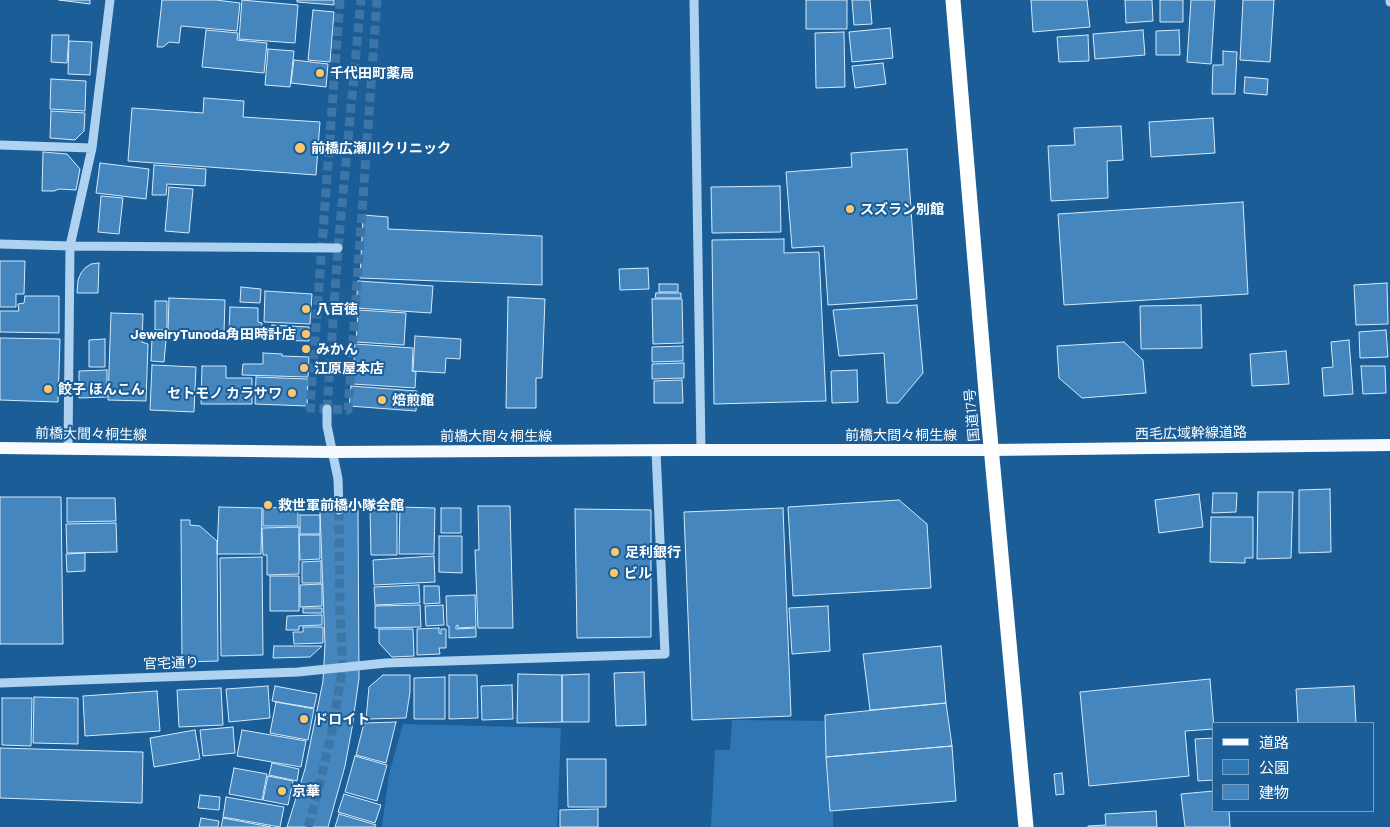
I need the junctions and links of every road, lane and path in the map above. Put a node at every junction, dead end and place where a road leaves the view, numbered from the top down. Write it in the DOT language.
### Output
graph roads {
  1 [pos="110,0"];
  2 [pos="694,0"];
  3 [pos="953,0"];
  4 [pos="0,144"];
  5 [pos="92,148"];
  6 [pos="0,244"];
  7 [pos="70,246"];
  8 [pos="338,248"];
  9 [pos="328,409"];
  10 [pos="1390,445"];
  11 [pos="0,448"];
  12 [pos="68,450"];
  13 [pos="656,450"];
  14 [pos="701,450"];
  15 [pos="992,450"];
  16 [pos="332,452"];
  17 [pos="339,510"];
  18 [pos="0,683"];
  19 [pos="1026,827"];
  1 -- 5 [label="street"];
  2 -- 14 [label="street"];
  3 -- 15 [label="highway, 国道17号"];
  4 -- 5 [label="street"];
  5 -- 7 [label="street"];
  6 -- 7 [label="street"];
  7 -- 8 [label="street"];
  7 -- 12 [label="street"];
  9 -- 16 [label="street"];
  10 -- 15 [label="main road, 西毛広域幹線道路"];
  11 -- 12 [label="main road, 前橋大間々桐生線"];
  12 -- 16 [label="main road, 前橋大間々桐生線"];
  13 -- 14 [label="main road, 前橋大間々桐生線"];
  13 -- 16 [label="main road, 前橋大間々桐生線"];
  13 -- 18 [label="street, 官宅通り"];
  14 -- 15 [label="main road, 前橋大間々桐生線"];
  15 -- 19 [label="highway, 国道17号"];
  16 -- 17 [label="street"];
}
